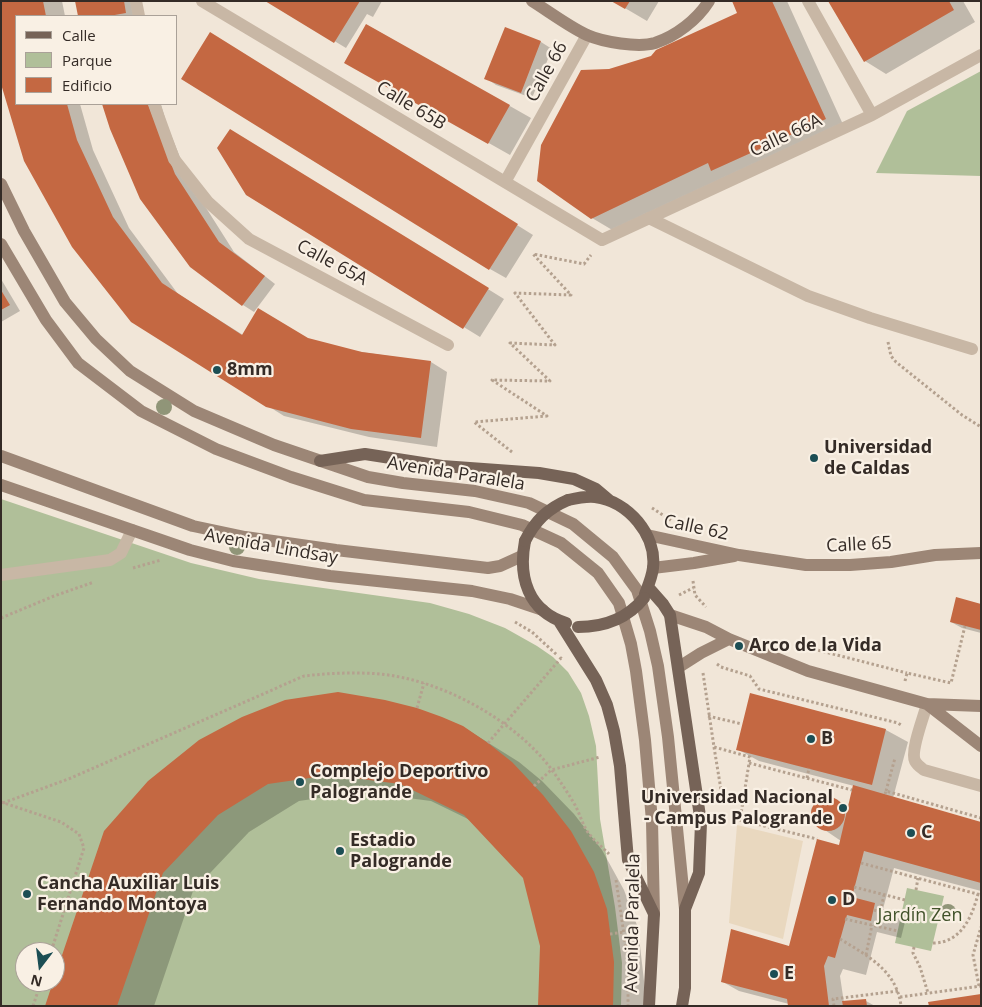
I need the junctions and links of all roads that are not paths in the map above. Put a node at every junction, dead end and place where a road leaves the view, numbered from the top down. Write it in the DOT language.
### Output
graph roads {
  1 [pos="136,1"];
  2 [pos="202,1"];
  3 [pos="532,1"];
  4 [pos="709,1"];
  5 [pos="808,1"];
  6 [pos="139,15"];
  7 [pos="587,35"];
  8 [pos="981,55"];
  9 [pos="154,105"];
  10 [pos="872,115"];
  11 [pos="505,182"];
  12 [pos="1,184"];
  13 [pos="649,218"];
  14 [pos="602,240"];
  15 [pos="1,244"];
  16 [pos="448,345"];
  17 [pos="972,349"];
  18 [pos="1,456"];
  19 [pos="320,461"];
  20 [pos="1,485"];
  21 [pos="609,500"];
  22 [pos="132,530"];
  23 [pos="647,535"];
  24 [pos="981,553"];
  25 [pos="739,555"];
  26 [pos="522,556"];
  27 [pos="653,568"];
  28 [pos="1,575"];
  29 [pos="646,592"];
  30 [pos="543,610"];
  31 [pos="670,615"];
  32 [pos="559,621"];
  33 [pos="729,639"];
  34 [pos="679,667"];
  35 [pos="927,704"];
  36 [pos="981,706"];
  37 [pos="981,746"];
  38 [pos="981,786"];
  39 [pos="685,909"];
  40 [pos="654,914"];
  41 [pos="685,988"];
  42 [pos="649,1006"];
  43 [pos="682,1006"];
  44 [pos="690,1006"];
  1 -- 6 [label="street"];
  2 -- 11 [label="street, Calle 65B"];
  3 -- 7 [label="main road, Calle 66"];
  4 -- 7 [label="main road"];
  5 -- 10 [label="street"];
  7 -- 11 [label="street, Calle 66"];
  8 -- 10 [label="street, Calle 66A"];
  9 -- 16 [label="street, Calle 65A"];
  10 -- 13 [label="street, Calle 66A"];
  11 -- 14 [label="street, Calle 65B"];
  12 -- 19 [label="main road, Avenida Paralela"];
  13 -- 14 [label="street, Calle 66A"];
  13 -- 17 [label="street"];
  15 -- 40 [label="main road, Avenida Paralela"];
  18 -- 26 [label="main road, Avenida Lindsay"];
  19 -- 21 [label="main road"];
  19 -- 39 [label="main road, Avenida Paralela"];
  20 -- 22 [label="main road, Avenida Lindsay"];
  21 -- 23 [label="main road"];
  21 -- 26 [label="main road, bridge"];
  22 -- 28 [label="street"];
  22 -- 30 [label="main road, Avenida Lindsay"];
  23 -- 25 [label="main road, Calle 62"];
  23 -- 27 [label="main road"];
  24 -- 25 [label="main road, Calle 65"];
  25 -- 27 [label="main road, Calle 62"];
  26 -- 30 [label="main road"];
  27 -- 29 [label="main road"];
  29 -- 31 [label="main road"];
  29 -- 32 [label="main road, bridge"];
  30 -- 32 [label="main road"];
  31 -- 33 [label="main road"];
  31 -- 34 [label="main road"];
  32 -- 40 [label="main road"];
  33 -- 34 [label="main road"];
  33 -- 35 [label="main road"];
  34 -- 39 [label="main road"];
  35 -- 36 [label="main road"];
  35 -- 37 [label="main road"];
  35 -- 38 [label="street"];
  39 -- 41 [label="main road, Avenida Paralela"];
  40 -- 42 [label="main road, Avenida Paralela"];
  41 -- 43 [label="main road, Avenida Paralela"];
  41 -- 44 [label="street"];
}
